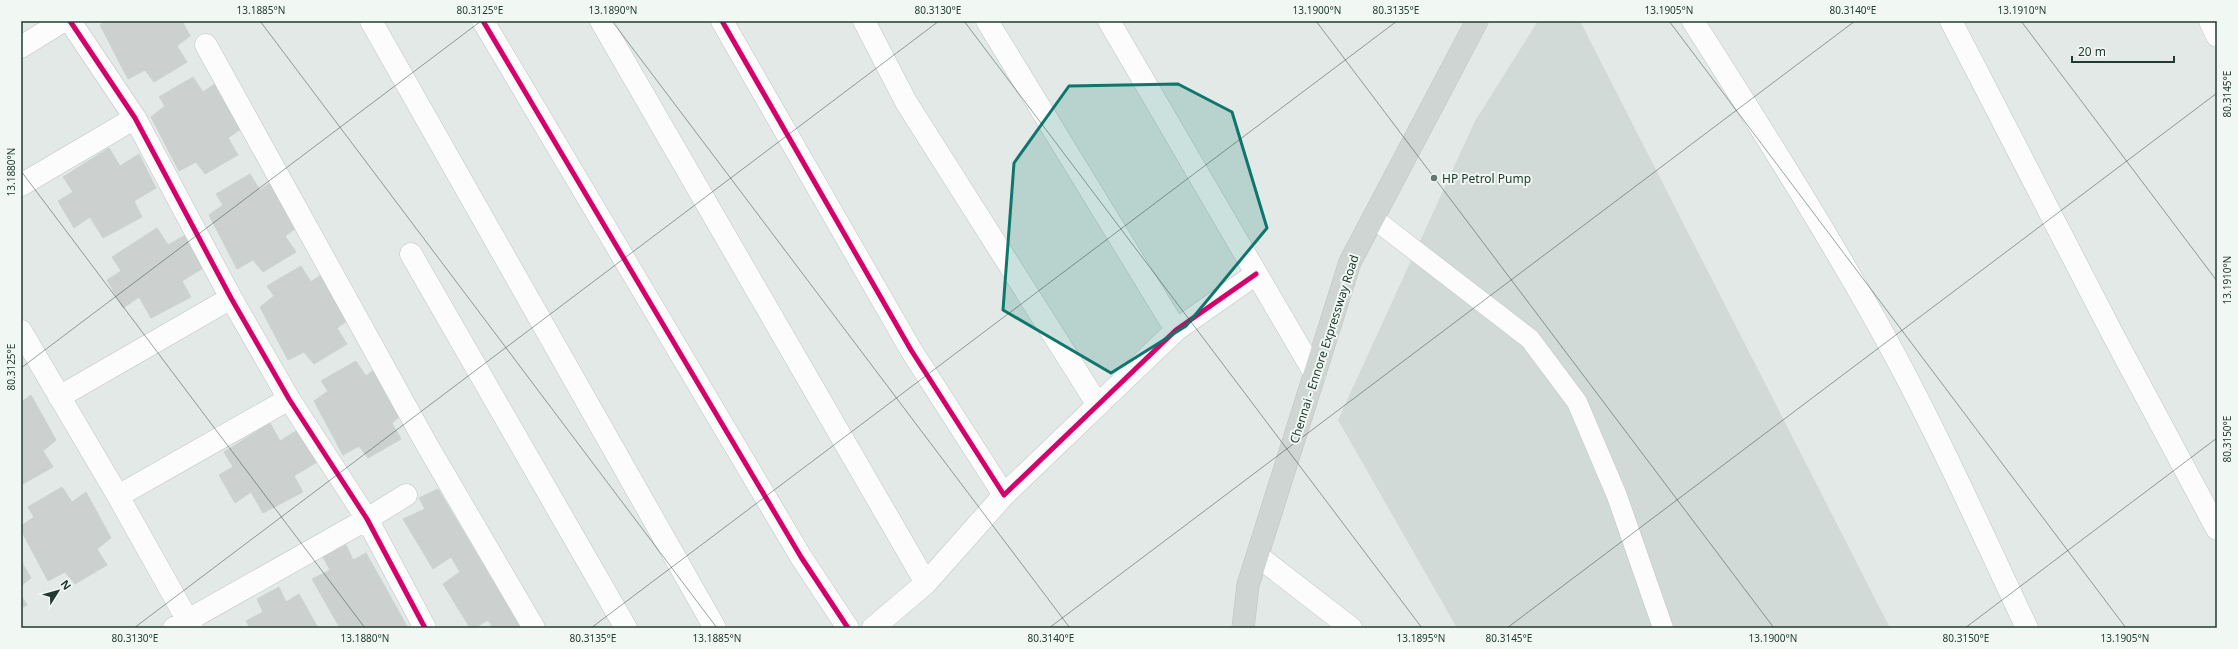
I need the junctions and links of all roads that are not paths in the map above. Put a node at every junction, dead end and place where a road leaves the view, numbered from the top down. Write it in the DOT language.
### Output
graph roads {
  1 [pos="64,21"];
  2 [pos="70,21"];
  3 [pos="371,21"];
  4 [pos="483,21"];
  5 [pos="601,21"];
  6 [pos="722,21"];
  7 [pos="864,21"];
  8 [pos="987,21"];
  9 [pos="1109,21"];
  10 [pos="1477,21"];
  11 [pos="1693,21"];
  12 [pos="1951,21"];
  13 [pos="2210,21"];
  14 [pos="2217,36"];
  15 [pos="206,46"];
  16 [pos="21,47"];
  17 [pos="135,118"];
  18 [pos="21,185"];
  19 [pos="1373,218"];
  20 [pos="411,254"];
  21 [pos="1256,274"];
  22 [pos="231,298"];
  23 [pos="1176,330"];
  24 [pos="21,331"];
  25 [pos="1315,374"];
  26 [pos="59,397"];
  27 [pos="289,399"];
  28 [pos="1098,405"];
  29 [pos="406,495"];
  30 [pos="1004,495"];
  31 [pos="118,496"];
  32 [pos="367,519"];
  33 [pos="2217,529"];
  34 [pos="1258,556"];
  35 [pos="926,583"];
  36 [pos="185,625"];
  37 [pos="424,628"];
  38 [pos="534,628"];
  39 [pos="626,628"];
  40 [pos="715,628"];
  41 [pos="848,628"];
  42 [pos="873,628"];
  43 [pos="1243,628"];
  44 [pos="1351,628"];
  45 [pos="1663,628"];
  46 [pos="2027,628"];
  1 -- 16 [label="street"];
  2 -- 17 [label="street"];
  3 -- 40 [label="street"];
  4 -- 41 [label="street"];
  5 -- 35 [label="street"];
  6 -- 30 [label="street"];
  7 -- 28 [label="street"];
  8 -- 23 [label="street"];
  9 -- 21 [label="street"];
  10 -- 19 [label="main road, Chennai - Ennore Expressway Road"];
  11 -- 46 [label="street"];
  12 -- 33 [label="street"];
  13 -- 14 [label="street"];
  15 -- 38 [label="street"];
  17 -- 18 [label="street"];
  17 -- 22 [label="street"];
  19 -- 25 [label="main road, Chennai - Ennore Expressway Road"];
  19 -- 45 [label="lane"];
  20 -- 39 [label="street"];
  21 -- 23 [label="street"];
  21 -- 25 [label="street"];
  22 -- 26 [label="street"];
  22 -- 27 [label="street"];
  23 -- 28 [label="street"];
  24 -- 26 [label="street"];
  25 -- 34 [label="main road, Chennai - Ennore Expressway Road"];
  26 -- 31 [label="street"];
  27 -- 31 [label="street"];
  27 -- 32 [label="street"];
  28 -- 30 [label="street"];
  29 -- 32 [label="street"];
  30 -- 35 [label="street"];
  31 -- 36 [label="street"];
  32 -- 36 [label="street"];
  32 -- 37 [label="street"];
  34 -- 43 [label="main road, Chennai - Ennore Expressway Road"];
  34 -- 44 [label="street"];
  35 -- 42 [label="street"];
}
